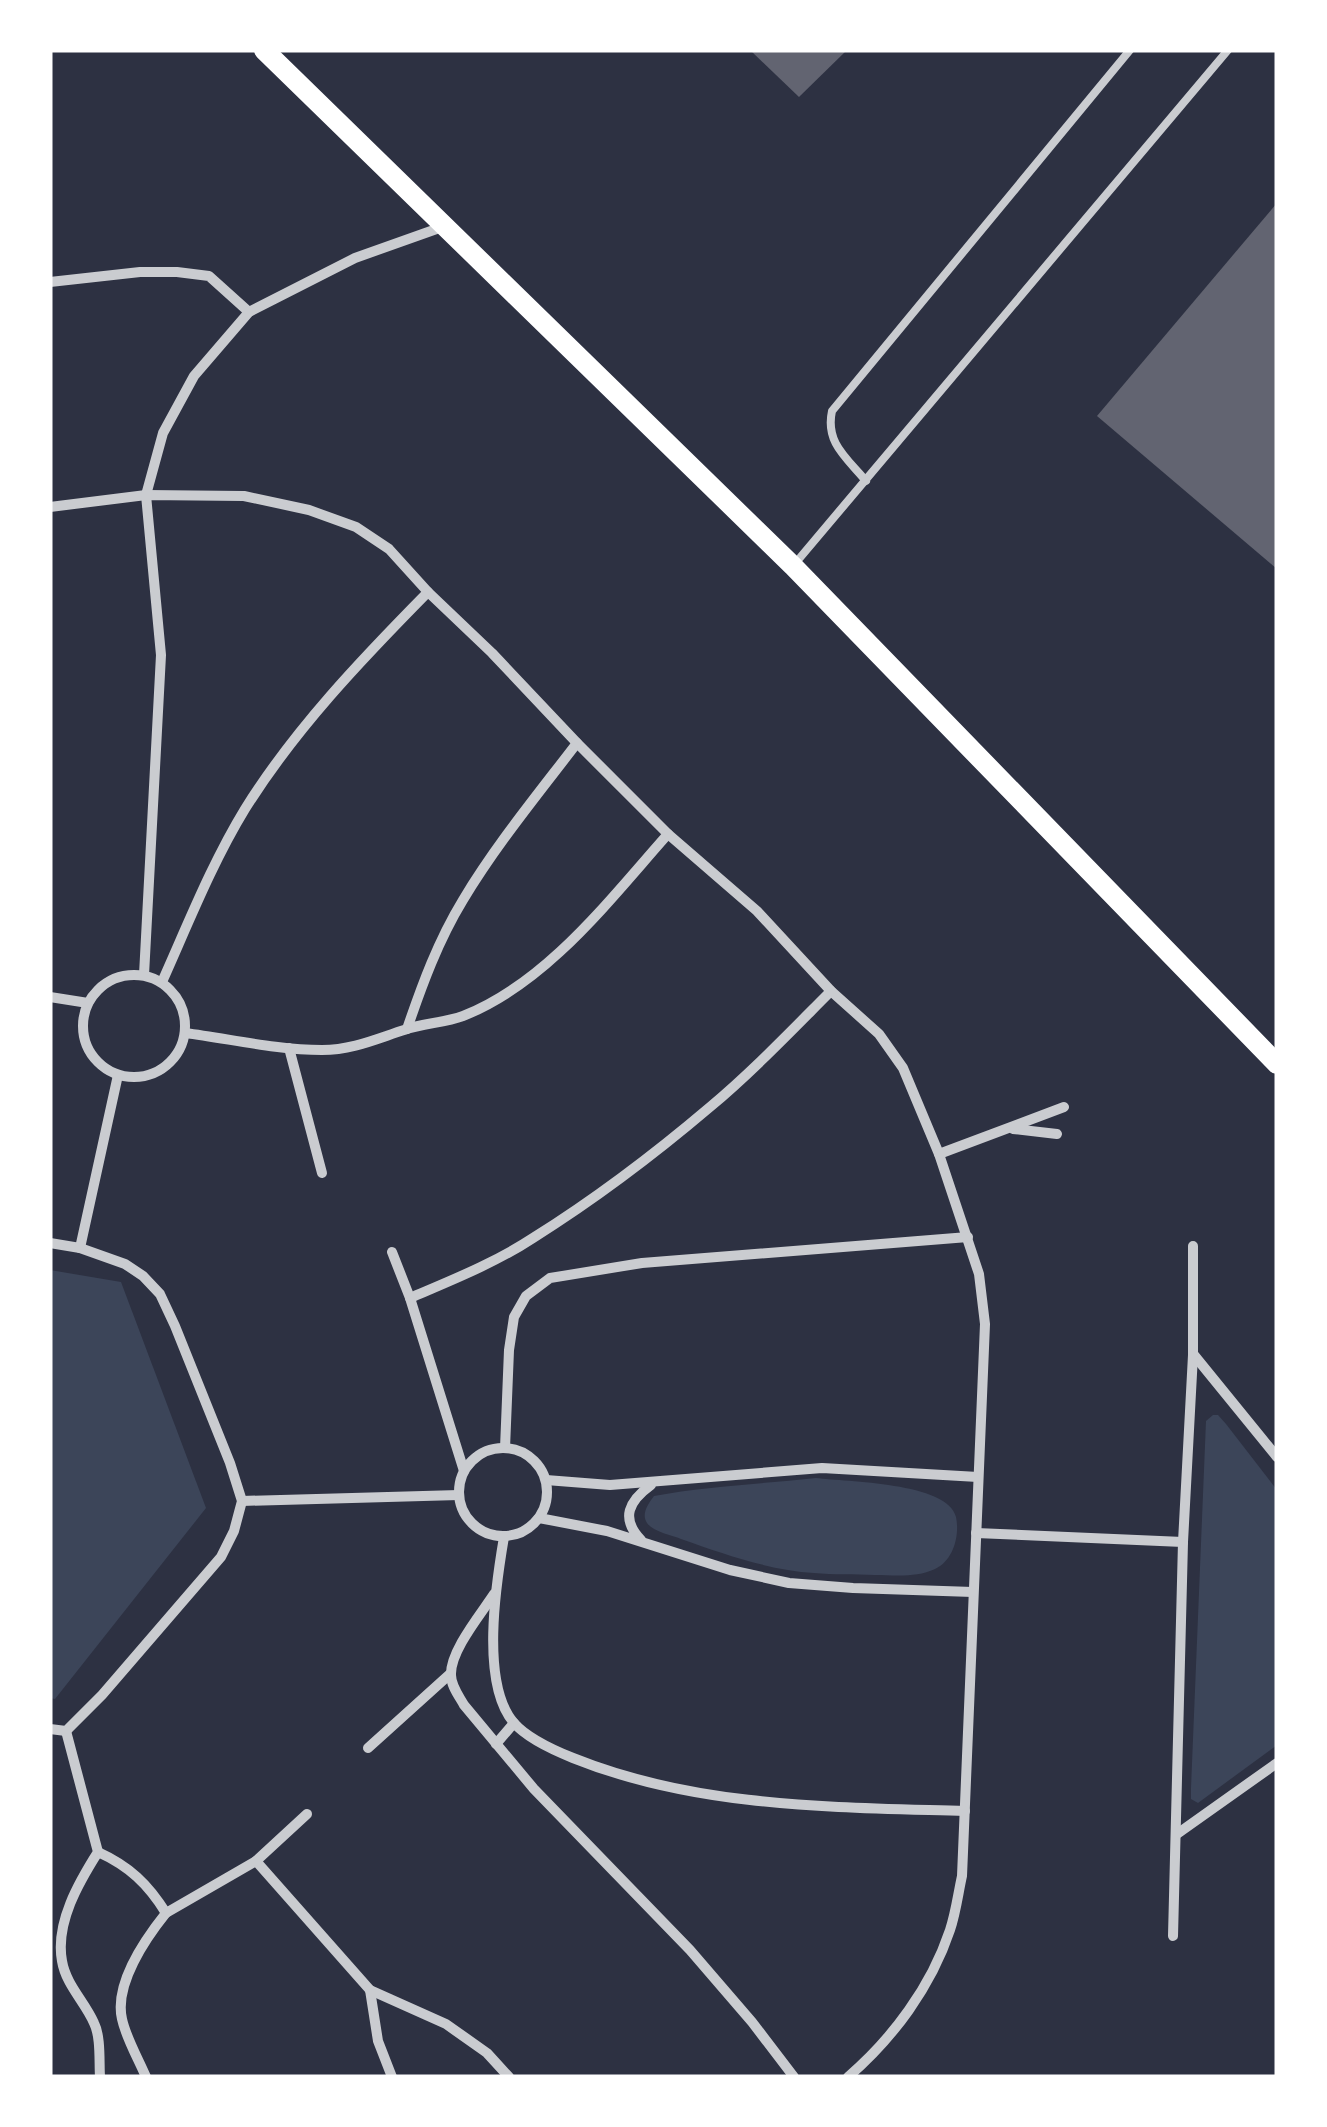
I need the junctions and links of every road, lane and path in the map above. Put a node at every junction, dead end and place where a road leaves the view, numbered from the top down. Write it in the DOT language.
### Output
graph roads {
  1 [pos="264,50"];
  2 [pos="1130,50"];
  3 [pos="1228,50"];
  4 [pos="446,226"];
  5 [pos="50,282"];
  6 [pos="249,312"];
  7 [pos="866,481"];
  8 [pos="146,495"];
  9 [pos="50,507"];
  10 [pos="794,566"];
  11 [pos="428,592"];
  12 [pos="577,742"];
  13 [pos="668,834"];
  14 [pos="144,975"];
  15 [pos="162,982"];
  16 [pos="831,991"];
  17 [pos="50,997"];
  18 [pos="88,1003"];
  19 [pos="407,1029"];
  20 [pos="186,1033"];
  21 [pos="289,1048"];
  22 [pos="1277,1064"];
  23 [pos="118,1076"];
  24 [pos="1064,1107"];
  25 [pos="1007,1128"];
  26 [pos="1057,1134"];
  27 [pos="939,1154"];
  28 [pos="322,1173"];
  29 [pos="968,1238"];
  30 [pos="50,1244"];
  31 [pos="1193,1246"];
  32 [pos="80,1248"];
  33 [pos="392,1252"];
  34 [pos="410,1298"];
  35 [pos="1193,1355"];
  36 [pos="505,1448"];
  37 [pos="1277,1458"];
  38 [pos="464,1471"];
  39 [pos="978,1477"];
  40 [pos="546,1480"];
  41 [pos="656,1482"];
  42 [pos="459,1496"];
  43 [pos="242,1502"];
  44 [pos="539,1518"];
  45 [pos="976,1534"];
  46 [pos="504,1537"];
  47 [pos="642,1542"];
  48 [pos="1183,1542"];
  49 [pos="972,1592"];
  50 [pos="494,1593"];
  51 [pos="450,1674"];
  52 [pos="514,1723"];
  53 [pos="50,1728"];
  54 [pos="66,1731"];
  55 [pos="496,1744"];
  56 [pos="368,1748"];
  57 [pos="1277,1763"];
  58 [pos="965,1811"];
  59 [pos="306,1814"];
  60 [pos="1177,1834"];
  61 [pos="98,1852"];
  62 [pos="256,1862"];
  63 [pos="166,1912"];
  64 [pos="1173,1936"];
  65 [pos="56,1959"];
  66 [pos="370,1990"];
  67 [pos="121,2016"];
  68 [pos="96,2025"];
  69 [pos="100,2077"];
  70 [pos="146,2077"];
  71 [pos="392,2077"];
  72 [pos="509,2077"];
  73 [pos="794,2077"];
  74 [pos="848,2077"];
  1 -- 4 [label="main road"];
  2 -- 7 [label="lane"];
  3 -- 7 [label="lane"];
  4 -- 6 [label="street"];
  4 -- 10 [label="main road"];
  5 -- 6 [label="street"];
  6 -- 8 [label="street"];
  7 -- 10 [label="lane"];
  8 -- 9 [label="street"];
  8 -- 11 [label="street"];
  8 -- 14 [label="street"];
  10 -- 22 [label="main road"];
  11 -- 12 [label="street"];
  11 -- 15 [label="street"];
  12 -- 13 [label="street"];
  12 -- 19 [label="street"];
  13 -- 16 [label="street"];
  13 -- 19 [label="street"];
  14 -- 15 [label="street"];
  14 -- 18 [label="street"];
  15 -- 20 [label="street"];
  16 -- 27 [label="street"];
  16 -- 34 [label="street"];
  17 -- 18 [label="street"];
  18 -- 23 [label="street"];
  19 -- 21 [label="street"];
  20 -- 21 [label="street"];
  20 -- 23 [label="street"];
  21 -- 28 [label="street"];
  23 -- 32 [label="street"];
  24 -- 25 [label="street"];
  25 -- 26 [label="street"];
  25 -- 27 [label="street"];
  27 -- 29 [label="street"];
  29 -- 36 [label="street"];
  29 -- 39 [label="street"];
  30 -- 32 [label="street"];
  31 -- 35 [label="street"];
  32 -- 43 [label="street"];
  33 -- 34 [label="street"];
  34 -- 38 [label="street"];
  35 -- 37 [label="street"];
  35 -- 48 [label="street"];
  36 -- 38 [label="street"];
  36 -- 40 [label="street"];
  38 -- 42 [label="street"];
  39 -- 41 [label="street"];
  39 -- 45 [label="street"];
  40 -- 41 [label="street"];
  40 -- 44 [label="street"];
  41 -- 47 [label="street"];
  42 -- 43 [label="street"];
  42 -- 46 [label="street"];
  43 -- 54 [label="street"];
  44 -- 46 [label="street"];
  44 -- 47 [label="street"];
  45 -- 48 [label="street"];
  45 -- 49 [label="street"];
  46 -- 50 [label="street"];
  47 -- 49 [label="street"];
  48 -- 60 [label="street"];
  49 -- 58 [label="street"];
  50 -- 51 [label="street"];
  50 -- 52 [label="street"];
  51 -- 55 [label="street"];
  51 -- 56 [label="street"];
  52 -- 55 [label="street"];
  52 -- 58 [label="street"];
  53 -- 54 [label="street"];
  54 -- 61 [label="street"];
  55 -- 73 [label="street"];
  57 -- 60 [label="street"];
  58 -- 74 [label="street"];
  59 -- 62 [label="street"];
  60 -- 64 [label="street"];
  61 -- 63 [label="street"];
  61 -- 65 [label="street"];
  62 -- 63 [label="street"];
  62 -- 66 [label="street"];
  63 -- 67 [label="street"];
  65 -- 68 [label="street"];
  66 -- 71 [label="street"];
  66 -- 72 [label="street"];
  67 -- 68 [label="street"];
  67 -- 70 [label="street"];
  68 -- 69 [label="street"];
}
